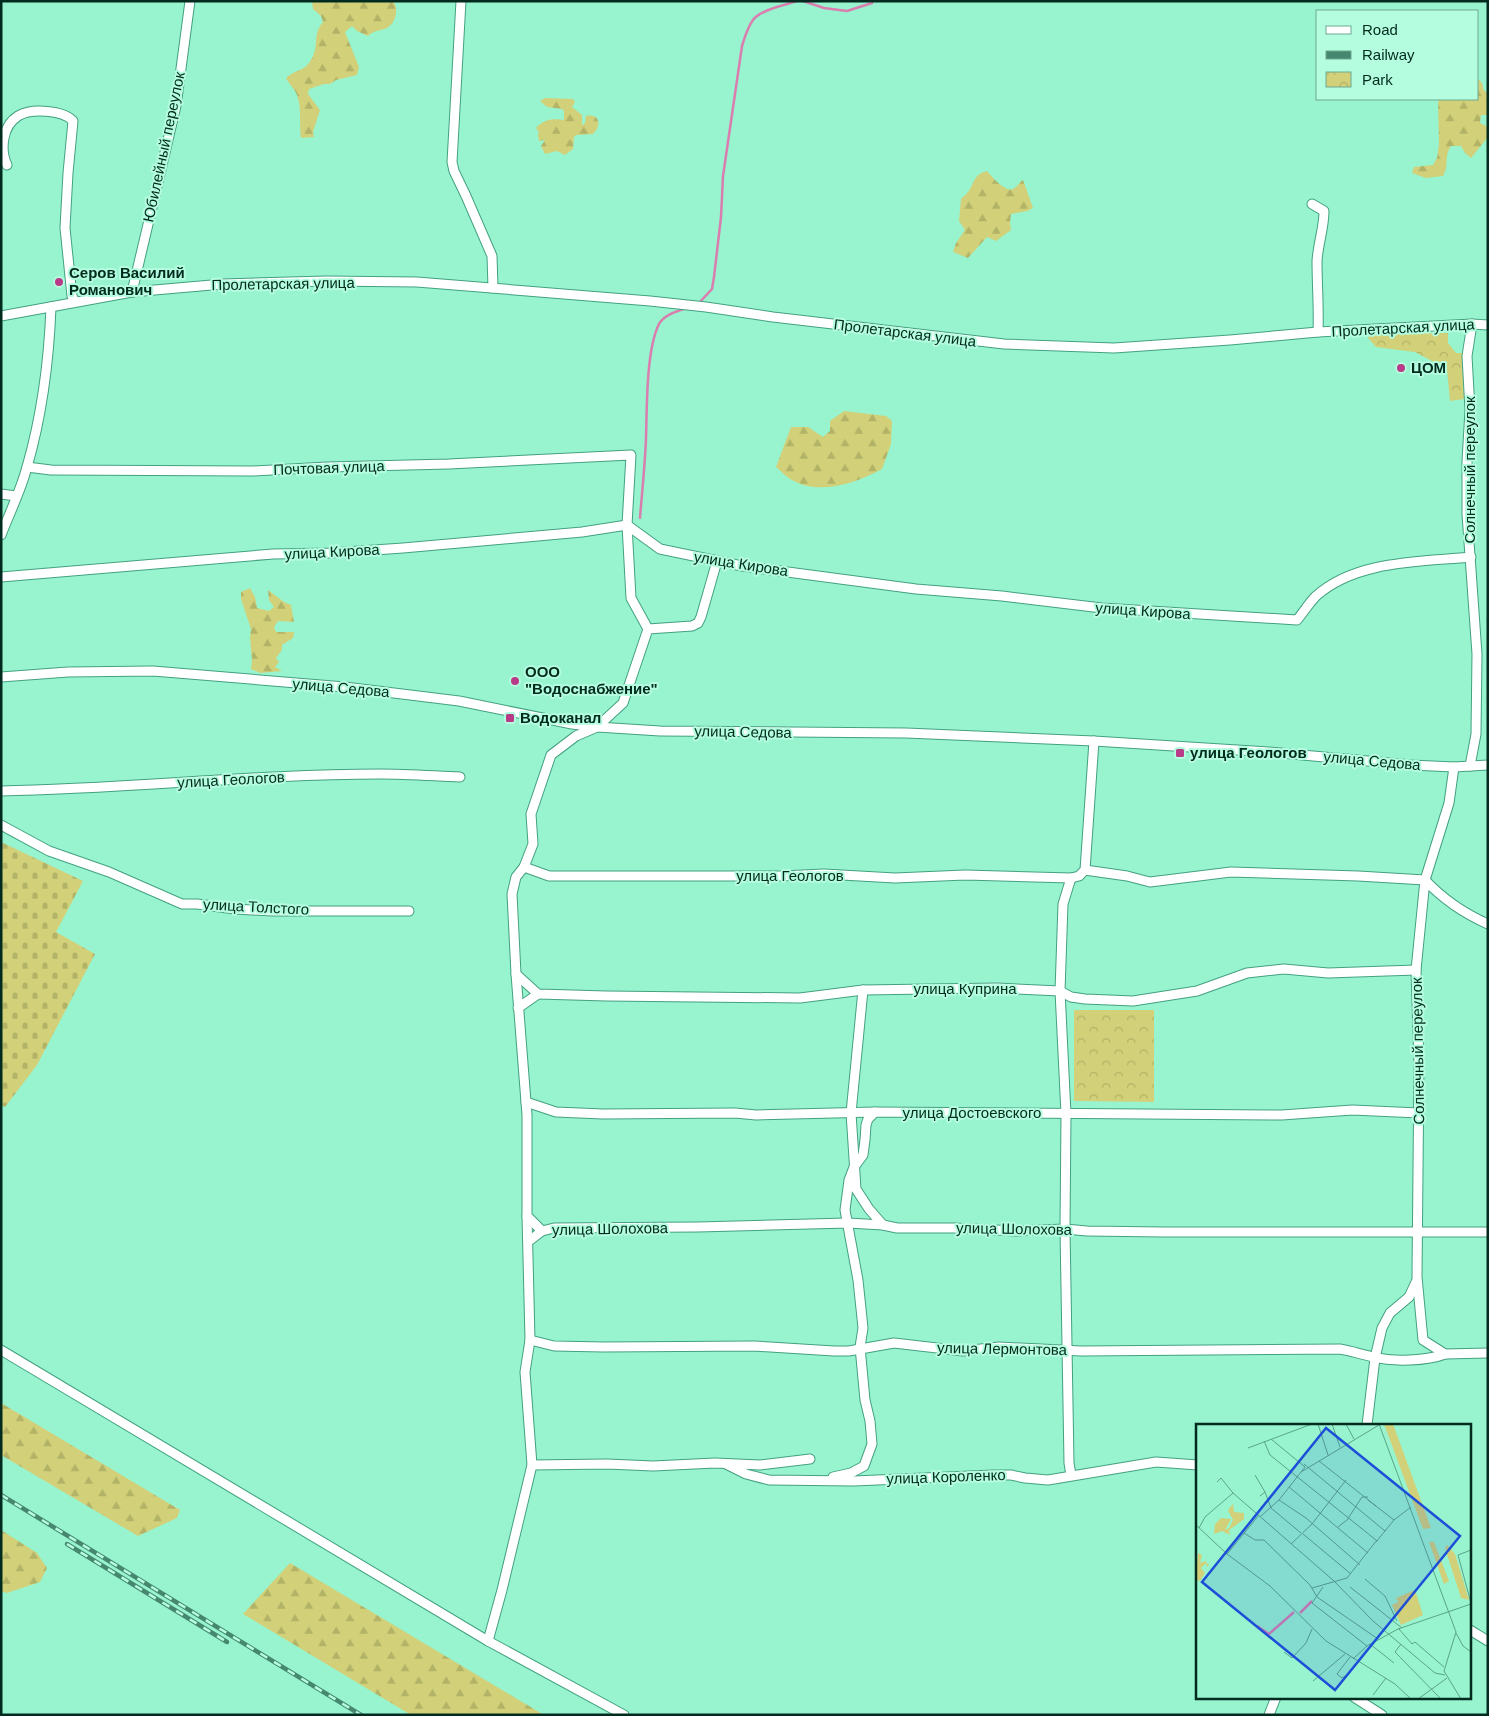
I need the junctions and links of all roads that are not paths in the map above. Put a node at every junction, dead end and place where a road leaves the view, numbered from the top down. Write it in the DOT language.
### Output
graph roads {
  1 [pos="190,1"];
  2 [pos="461,1"];
  3 [pos="7,165"];
  4 [pos="1312,204"];
  5 [pos="493,288"];
  6 [pos="132,292"];
  7 [pos="75,302"];
  8 [pos="51,307"];
  9 [pos="1,316"];
  10 [pos="1472,324"];
  11 [pos="1488,324"];
  12 [pos="1318,332"];
  13 [pos="27,467"];
  14 [pos="1,494"];
  15 [pos="16,496"];
  16 [pos="627,525"];
  17 [pos="1,535"];
  18 [pos="1470,557"];
  19 [pos="717,562"];
  20 [pos="1,577"];
  21 [pos="648,629"];
  22 [pos="1,677"];
  23 [pos="572,724"];
  24 [pos="597,727"];
  25 [pos="576,736"];
  26 [pos="1094,740"];
  27 [pos="1488,765"];
  28 [pos="1470,766"];
  29 [pos="1454,767"];
  30 [pos="460,777"];
  31 [pos="1,791"];
  32 [pos="1,825"];
  33 [pos="524,867"];
  34 [pos="1084,870"];
  35 [pos="1070,878"];
  36 [pos="1426,880"];
  37 [pos="409,911"];
  38 [pos="1488,924"];
  39 [pos="1416,970"];
  40 [pos="516,974"];
  41 [pos="863,990"];
  42 [pos="1060,991"];
  43 [pos="538,994"];
  44 [pos="518,1008"];
  45 [pos="526,1102"];
  46 [pos="875,1112"];
  47 [pos="1419,1112"];
  48 [pos="851,1113"];
  49 [pos="1066,1114"];
  50 [pos="854,1167"];
  51 [pos="527,1216"];
  52 [pos="848,1223"];
  53 [pos="883,1225"];
  54 [pos="1065,1228"];
  55 [pos="542,1231"];
  56 [pos="1417,1232"];
  57 [pos="1488,1232"];
  58 [pos="529,1241"];
  59 [pos="1417,1277"];
  60 [pos="530,1340"];
  61 [pos="860,1348"];
  62 [pos="1066,1349"];
  63 [pos="1,1350"];
  64 [pos="1488,1353"];
  65 [pos="1444,1354"];
  66 [pos="1375,1358"];
  67 [pos="1367,1424"];
  68 [pos="810,1459"];
  69 [pos="726,1464"];
  70 [pos="532,1465"];
  71 [pos="1196,1465"];
  72 [pos="1071,1475"];
  73 [pos="808,1480"];
  74 [pos="1472,1631"];
  75 [pos="488,1641"];
  76 [pos="1488,1641"];
  77 [pos="1276,1698"];
  78 [pos="1356,1698"];
  79 [pos="624,1715"];
  80 [pos="1269,1715"];
  81 [pos="1382,1715"];
  1 -- 6 [label="street, Юбилейный переулок"];
  2 -- 5 [label="street"];
  3 -- 7 [label="street"];
  4 -- 12 [label="street, Пролетарская улица"];
  5 -- 6 [label="street, Пролетарская улица"];
  5 -- 12 [label="street, Пролетарская улица"];
  6 -- 7 [label="street, Пролетарская улица"];
  7 -- 8 [label="street, Пролетарская улица"];
  8 -- 9 [label="street, Пролетарская улица"];
  8 -- 13 [label="street"];
  10 -- 11 [label="street, Пролетарская улица"];
  10 -- 12 [label="street, Пролетарская улица"];
  10 -- 18 [label="street, Солнечный переулок"];
  13 -- 15 [label="street"];
  13 -- 16 [label="street, Почтовая улица"];
  14 -- 15 [label="street"];
  15 -- 17 [label="street"];
  16 -- 19 [label="street, улица Кирова"];
  16 -- 20 [label="street, улица Кирова"];
  16 -- 21 [label="street"];
  18 -- 19 [label="street, улица Кирова"];
  18 -- 28 [label="street, Солнечный переулок"];
  19 -- 21 [label="street"];
  21 -- 24 [label="street"];
  22 -- 23 [label="street, улица Седова"];
  23 -- 24 [label="street, улица Седова"];
  23 -- 25 [label="street"];
  24 -- 25 [label="street"];
  24 -- 26 [label="street, улица Седова"];
  25 -- 33 [label="street"];
  26 -- 29 [label="street, улица Седова"];
  26 -- 34 [label="street"];
  27 -- 28 [label="street, улица Седова"];
  28 -- 29 [label="street, улица Седова"];
  29 -- 36 [label="street, Солнечный переулок"];
  30 -- 31 [label="street, улица Геологов"];
  32 -- 37 [label="street, улица Толстого"];
  33 -- 35 [label="street, улица Геологов"];
  33 -- 40 [label="street"];
  34 -- 35 [label="street"];
  34 -- 36 [label="street"];
  35 -- 42 [label="street"];
  36 -- 38 [label="street"];
  36 -- 39 [label="street, Солнечный переулок"];
  39 -- 42 [label="street, улица Куприна"];
  39 -- 47 [label="street, Солнечный переулок"];
  40 -- 43 [label="street"];
  40 -- 44 [label="street"];
  41 -- 42 [label="street, улица Куприна"];
  41 -- 43 [label="street, улица Куприна"];
  41 -- 48 [label="street"];
  42 -- 49 [label="street"];
  43 -- 44 [label="street"];
  44 -- 45 [label="street"];
  45 -- 48 [label="street, улица Достоевского"];
  45 -- 51 [label="street"];
  46 -- 48 [label="street, улица Достоевского"];
  46 -- 49 [label="street, улица Достоевского"];
  46 -- 50 [label="street"];
  47 -- 49 [label="street, улица Достоевского"];
  47 -- 56 [label="street, Солнечный переулок"];
  48 -- 50 [label="street"];
  49 -- 54 [label="street"];
  50 -- 52 [label="street"];
  50 -- 53 [label="street"];
  51 -- 55 [label="street"];
  51 -- 58 [label="street"];
  52 -- 53 [label="street, улица Шолохова"];
  52 -- 55 [label="street, улица Шолохова"];
  52 -- 61 [label="street"];
  53 -- 54 [label="street, улица Шолохова"];
  54 -- 56 [label="street, улица Шолохова"];
  54 -- 62 [label="street"];
  55 -- 58 [label="street"];
  56 -- 57 [label="street, улица Шолохова"];
  56 -- 59 [label="street, Солнечный переулок"];
  58 -- 60 [label="street"];
  59 -- 65 [label="street, Солнечный переулок"];
  59 -- 66 [label="street"];
  60 -- 61 [label="street, улица Лермонтова"];
  60 -- 70 [label="street"];
  61 -- 62 [label="street, улица Лермонтова"];
  61 -- 73 [label="street"];
  62 -- 66 [label="street, улица Лермонтова"];
  62 -- 72 [label="street"];
  63 -- 75 [label="street"];
  64 -- 65 [label="street, улица Лермонтова"];
  65 -- 66 [label="street, улица Лермонтова"];
  66 -- 67 [label="street"];
  68 -- 69 [label="street, улица Короленко"];
  69 -- 70 [label="street, улица Короленко"];
  69 -- 73 [label="street, улица Короленко"];
  70 -- 75 [label="street"];
  71 -- 72 [label="street, улица Короленко"];
  72 -- 73 [label="street, улица Короленко"];
  74 -- 76 [label="street"];
  75 -- 79 [label="street"];
  77 -- 80 [label="street"];
  78 -- 81 [label="street"];
}
